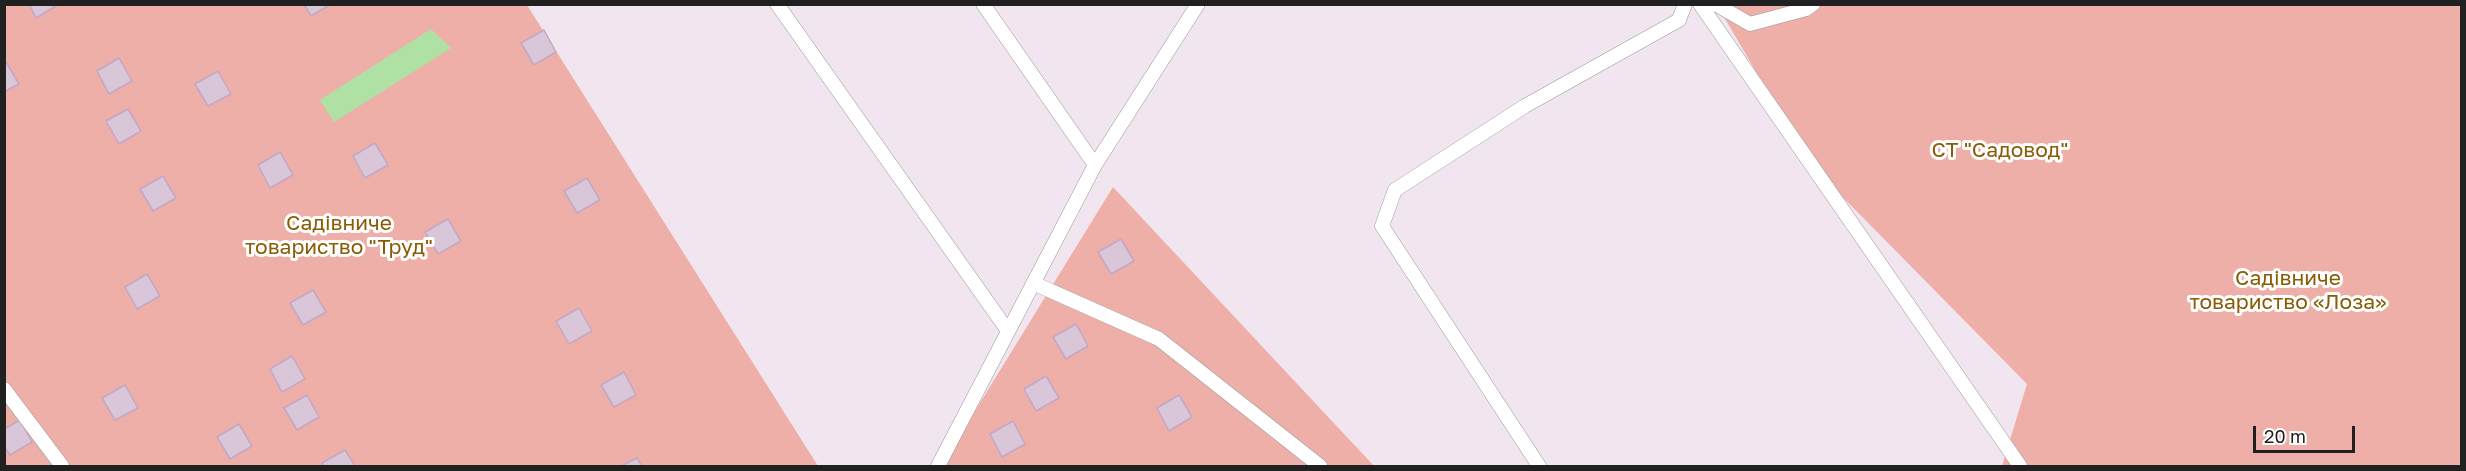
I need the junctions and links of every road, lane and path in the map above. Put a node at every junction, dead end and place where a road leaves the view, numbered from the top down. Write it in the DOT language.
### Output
graph roads {
  1 [pos="777,4"];
  2 [pos="983,4"];
  3 [pos="1198,4"];
  4 [pos="1685,4"];
  5 [pos="1700,4"];
  6 [pos="1715,4"];
  7 [pos="1813,4"];
  8 [pos="1095,165"];
  9 [pos="1033,283"];
  10 [pos="1008,331"];
  11 [pos="4,389"];
  12 [pos="62,466"];
  13 [pos="938,466"];
  14 [pos="1320,466"];
  15 [pos="1539,466"];
  16 [pos="2020,466"];
  1 -- 10 [label="lane"];
  2 -- 8 [label="lane"];
  3 -- 8 [label="lane"];
  4 -- 15 [label="lane"];
  5 -- 16 [label="lane"];
  6 -- 7 [label="lane"];
  8 -- 9 [label="lane"];
  9 -- 10 [label="lane"];
  9 -- 14 [label="lane"];
  10 -- 13 [label="lane"];
  11 -- 12 [label="lane"];
}
